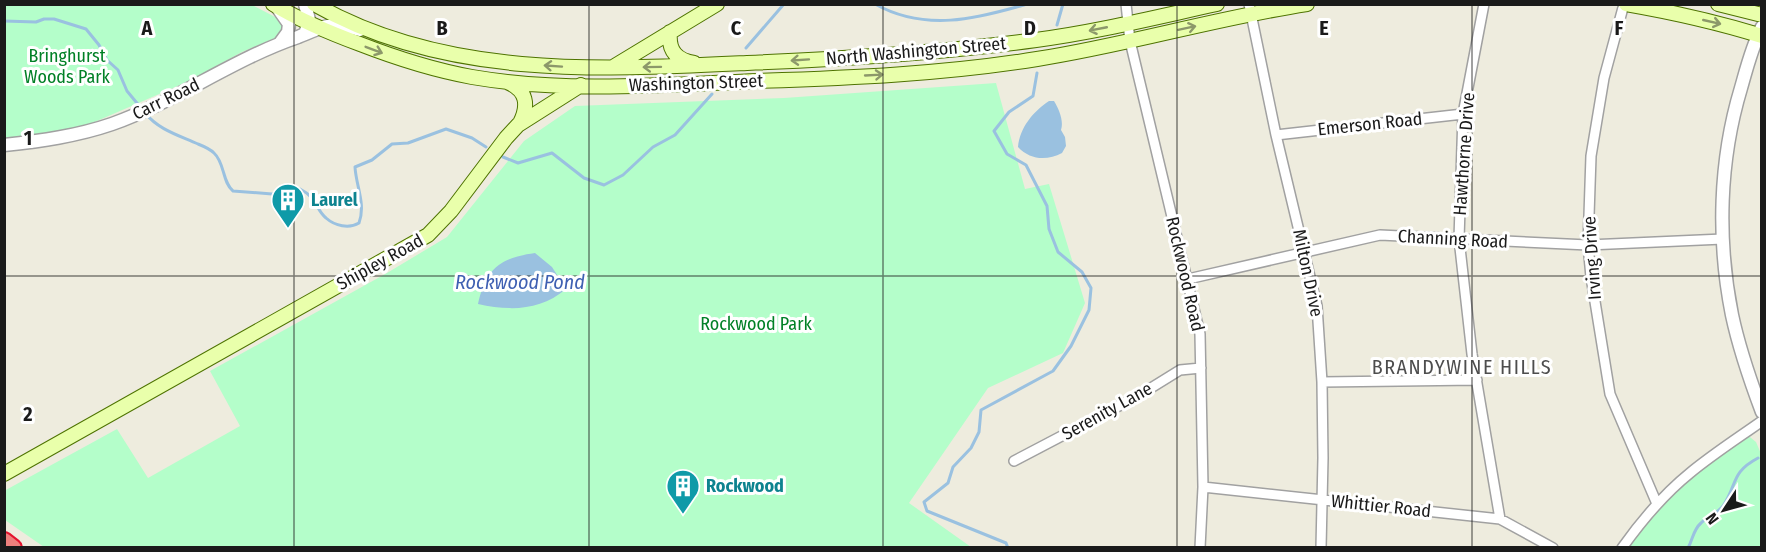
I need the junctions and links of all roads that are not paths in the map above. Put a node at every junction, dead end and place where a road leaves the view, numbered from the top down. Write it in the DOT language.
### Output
graph roads {
  1 [pos="305,4"];
  2 [pos="314,4"];
  3 [pos="717,4"];
  4 [pos="1126,4"];
  5 [pos="1217,4"];
  6 [pos="1307,4"];
  7 [pos="1484,4"];
  8 [pos="1625,4"];
  9 [pos="1718,4"];
  10 [pos="275,5"];
  11 [pos="1282,6"];
  12 [pos="1250,10"];
  13 [pos="1761,15"];
  14 [pos="1129,23"];
  15 [pos="311,29"];
  16 [pos="670,32"];
  17 [pos="1760,32"];
  18 [pos="397,40"];
  19 [pos="1130,41"];
  20 [pos="279,44"];
  21 [pos="709,65"];
  22 [pos="611,68"];
  23 [pos="506,81"];
  24 [pos="580,86"];
  25 [pos="1463,114"];
  26 [pos="520,123"];
  27 [pos="1276,135"];
  28 [pos="4,145"];
  29 [pos="1459,239"];
  30 [pos="1723,239"];
  31 [pos="1588,244"];
  32 [pos="1305,252"];
  33 [pos="1188,279"];
  34 [pos="1201,368"];
  35 [pos="1476,380"];
  36 [pos="1322,382"];
  37 [pos="1761,412"];
  38 [pos="1761,421"];
  39 [pos="1014,461"];
  40 [pos="4,474"];
  41 [pos="1203,488"];
  42 [pos="1322,500"];
  43 [pos="1657,504"];
  44 [pos="1500,519"];
  45 [pos="4,541"];
  46 [pos="13,548"];
  47 [pos="1200,548"];
  48 [pos="1321,548"];
  49 [pos="1553,548"];
  50 [pos="1622,548"];
  1 -- 15 [label="street"];
  2 -- 18 [label="main road, Washington Street"];
  3 -- 16 [label="main road, Shipley Road"];
  4 -- 14 [label="street, Rockwood Road"];
  5 -- 14 [label="main road, North Washington Street"];
  6 -- 11 [label="main road"];
  7 -- 25 [label="street, Hawthorne Drive"];
  8 -- 17 [label="main road, one-way"];
  8 -- 31 [label="street, Irving Drive"];
  9 -- 13 [label="main road"];
  10 -- 15 [label="main road, Washington Street"];
  10 -- 20 [label="street"];
  11 -- 12 [label="main road"];
  19 -- 12 [label="main road, one-way"];
  12 -- 27 [label="street, Milton Drive"];
  14 -- 19 [label="street, Rockwood Road"];
  14 -- 21 [label="main road, North Washington Street, one-way"];
  15 -- 18 [label="street, Carr Road"];
  15 -- 20 [label="street, Carr Road"];
  15 -- 23 [label="main road, Washington Street, one-way"];
  16 -- 21 [label="main road"];
  16 -- 22 [label="main road, Shipley Road"];
  17 -- 30 [label="street"];
  22 -- 18 [label="main road, Washington Street, one-way"];
  24 -- 19 [label="main road, Washington Street, one-way"];
  19 -- 33 [label="street, Rockwood Road"];
  20 -- 28 [label="street, Carr Road"];
  21 -- 22 [label="main road, North Washington Street, one-way"];
  22 -- 24 [label="main road, Shipley Road"];
  23 -- 24 [label="main road, Washington Street"];
  23 -- 26 [label="main road"];
  24 -- 26 [label="main road, Shipley Road"];
  25 -- 27 [label="street, Emerson Road"];
  25 -- 29 [label="street, Hawthorne Drive"];
  26 -- 40 [label="main road, Shipley Road"];
  27 -- 32 [label="street, Milton Drive"];
  29 -- 31 [label="street, Channing Road"];
  29 -- 32 [label="street, Channing Road"];
  29 -- 35 [label="street, Hawthorne Drive"];
  30 -- 31 [label="street, Channing Road"];
  30 -- 37 [label="street"];
  31 -- 43 [label="street, Irving Drive"];
  32 -- 33 [label="street, Channing Road"];
  32 -- 36 [label="street, Milton Drive"];
  33 -- 34 [label="street, Rockwood Road"];
  34 -- 39 [label="street, Serenity Lane"];
  34 -- 41 [label="street, Rockwood Road"];
  35 -- 36 [label="street"];
  35 -- 44 [label="street, Hawthorne Drive"];
  36 -- 42 [label="street, Milton Drive"];
  38 -- 43 [label="street"];
  41 -- 42 [label="street, Whittier Road"];
  41 -- 47 [label="street, Rockwood Road"];
  42 -- 44 [label="street, Whittier Road"];
  42 -- 48 [label="street, Milton Drive"];
  43 -- 50 [label="street"];
  44 -- 49 [label="street, Whittier Road"];
  45 -- 46 [label="highway"];
}
